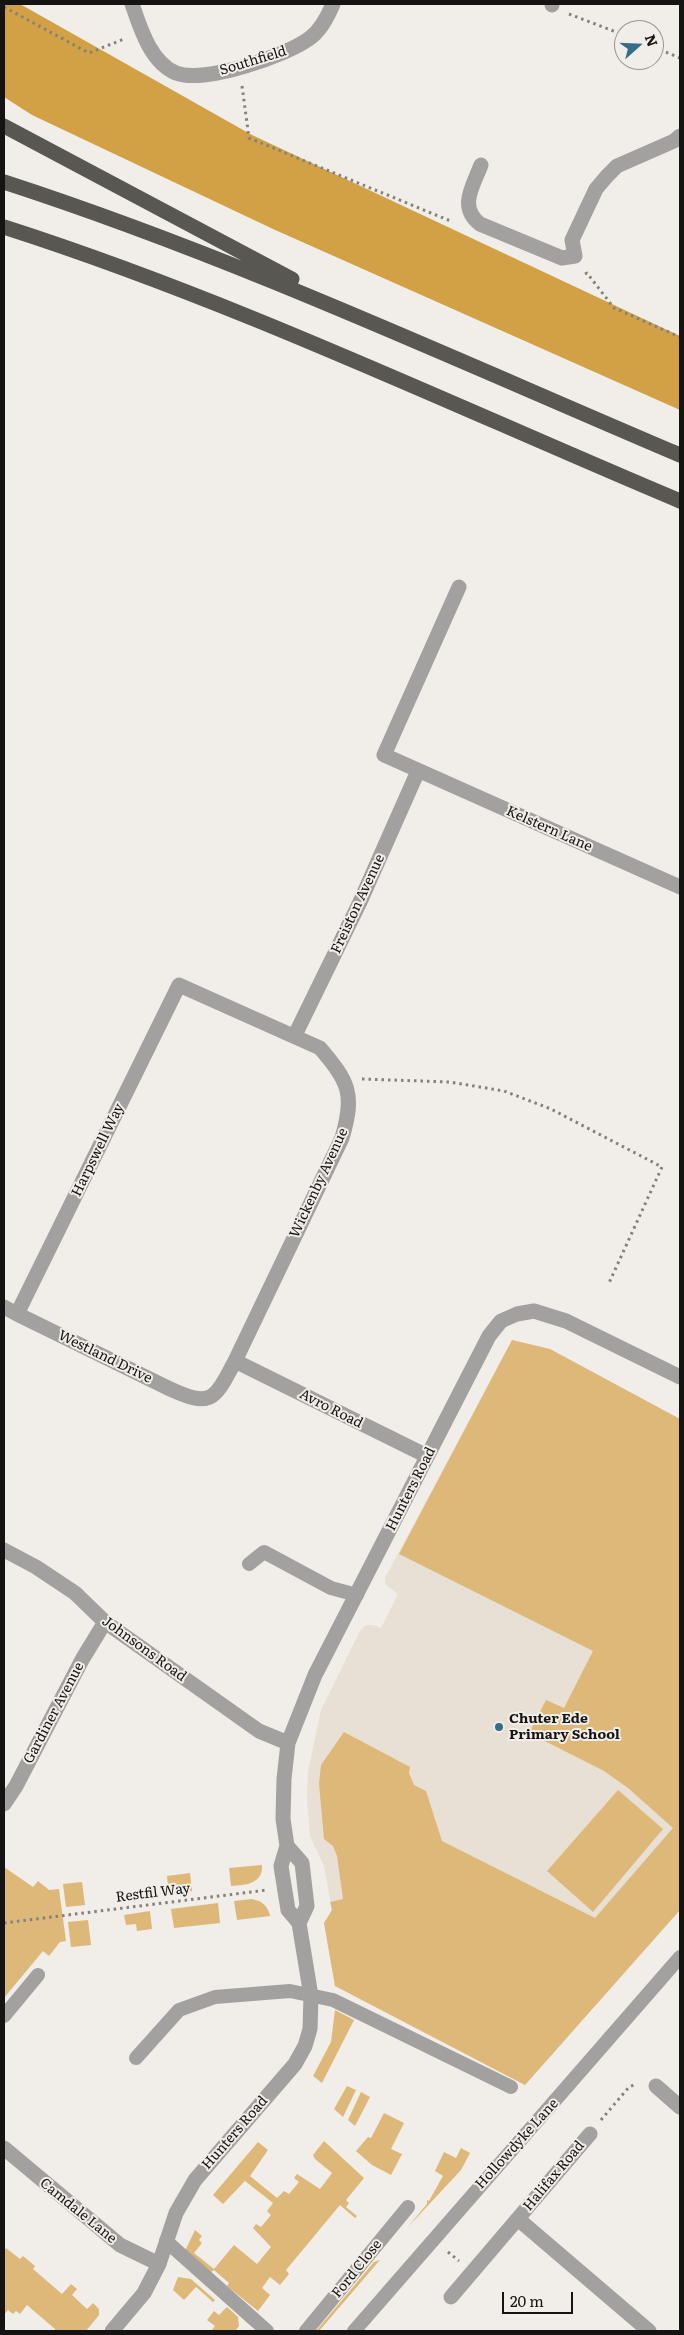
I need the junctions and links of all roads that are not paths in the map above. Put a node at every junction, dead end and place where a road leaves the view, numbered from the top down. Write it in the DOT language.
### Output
graph roads {
  1 [pos="132,4"];
  2 [pos="333,4"];
  3 [pos="4,126"];
  4 [pos="680,136"];
  5 [pos="481,165"];
  6 [pos="4,182"];
  7 [pos="4,226"];
  8 [pos="374,323"];
  9 [pos="680,455"];
  10 [pos="680,502"];
  11 [pos="459,587"];
  12 [pos="418,770"];
  13 [pos="680,887"];
  14 [pos="179,986"];
  15 [pos="295,1035"];
  16 [pos="11,1311"];
  17 [pos="235,1361"];
  18 [pos="680,1377"];
  19 [pos="207,1399"];
  20 [pos="427,1456"];
  21 [pos="4,1550"];
  22 [pos="249,1564"];
  23 [pos="357,1595"];
  24 [pos="104,1622"];
  25 [pos="288,1743"];
  26 [pos="4,1804"];
  27 [pos="287,1846"];
  28 [pos="299,1923"];
  29 [pos="680,1957"];
  30 [pos="38,1976"];
  31 [pos="311,1996"];
  32 [pos="4,2016"];
  33 [pos="136,2058"];
  34 [pos="656,2086"];
  35 [pos="511,2087"];
  36 [pos="680,2107"];
  37 [pos="590,2134"];
  38 [pos="4,2148"];
  39 [pos="408,2207"];
  40 [pos="518,2219"];
  41 [pos="166,2241"];
  42 [pos="158,2264"];
  43 [pos="451,2297"];
  44 [pos="112,2331"];
  45 [pos="267,2331"];
  46 [pos="306,2331"];
  47 [pos="354,2331"];
  48 [pos="649,2331"];
  1 -- 2 [label="street, Southfield"];
  3 -- 8 [label="highway"];
  4 -- 5 [label="street"];
  6 -- 8 [label="highway"];
  7 -- 10 [label="highway"];
  8 -- 9 [label="highway"];
  11 -- 12 [label="street, Kelstern Lane"];
  12 -- 13 [label="street, Kelstern Lane"];
  12 -- 15 [label="street, Freiston Avenue"];
  14 -- 15 [label="street, Wickenby Avenue"];
  14 -- 16 [label="street, Harpswell Way"];
  15 -- 17 [label="street, Wickenby Avenue"];
  16 -- 19 [label="street, Westland Drive"];
  17 -- 19 [label="street, Wickenby Avenue"];
  17 -- 20 [label="street, Avro Road"];
  18 -- 20 [label="street, Hunters Road"];
  20 -- 23 [label="street, Hunters Road"];
  21 -- 24 [label="street, Johnsons Road"];
  22 -- 23 [label="lane"];
  23 -- 25 [label="street, Hunters Road"];
  24 -- 25 [label="street, Johnsons Road"];
  24 -- 26 [label="street, Gardiner Avenue"];
  25 -- 27 [label="street, Hunters Road"];
  27 -- 28 [label="street, Hunters Road"];
  27 -- 28 [label="street, Hunters Road"];
  28 -- 31 [label="street, Hunters Road"];
  29 -- 47 [label="lane, Hollowdyke Lane"];
  30 -- 32 [label="lane"];
  31 -- 33 [label="lane"];
  31 -- 35 [label="lane"];
  31 -- 41 [label="street, Hunters Road"];
  34 -- 36 [label="street"];
  37 -- 40 [label="street, Halifax Road"];
  38 -- 42 [label="street, Camdale Lane"];
  39 -- 46 [label="lane, Ford Close"];
  40 -- 43 [label="street, Halifax Road"];
  40 -- 48 [label="street, Halifax Road"];
  41 -- 42 [label="street, Hunters Road"];
  41 -- 45 [label="lane"];
  42 -- 44 [label="street, Hunters Road"];
}
